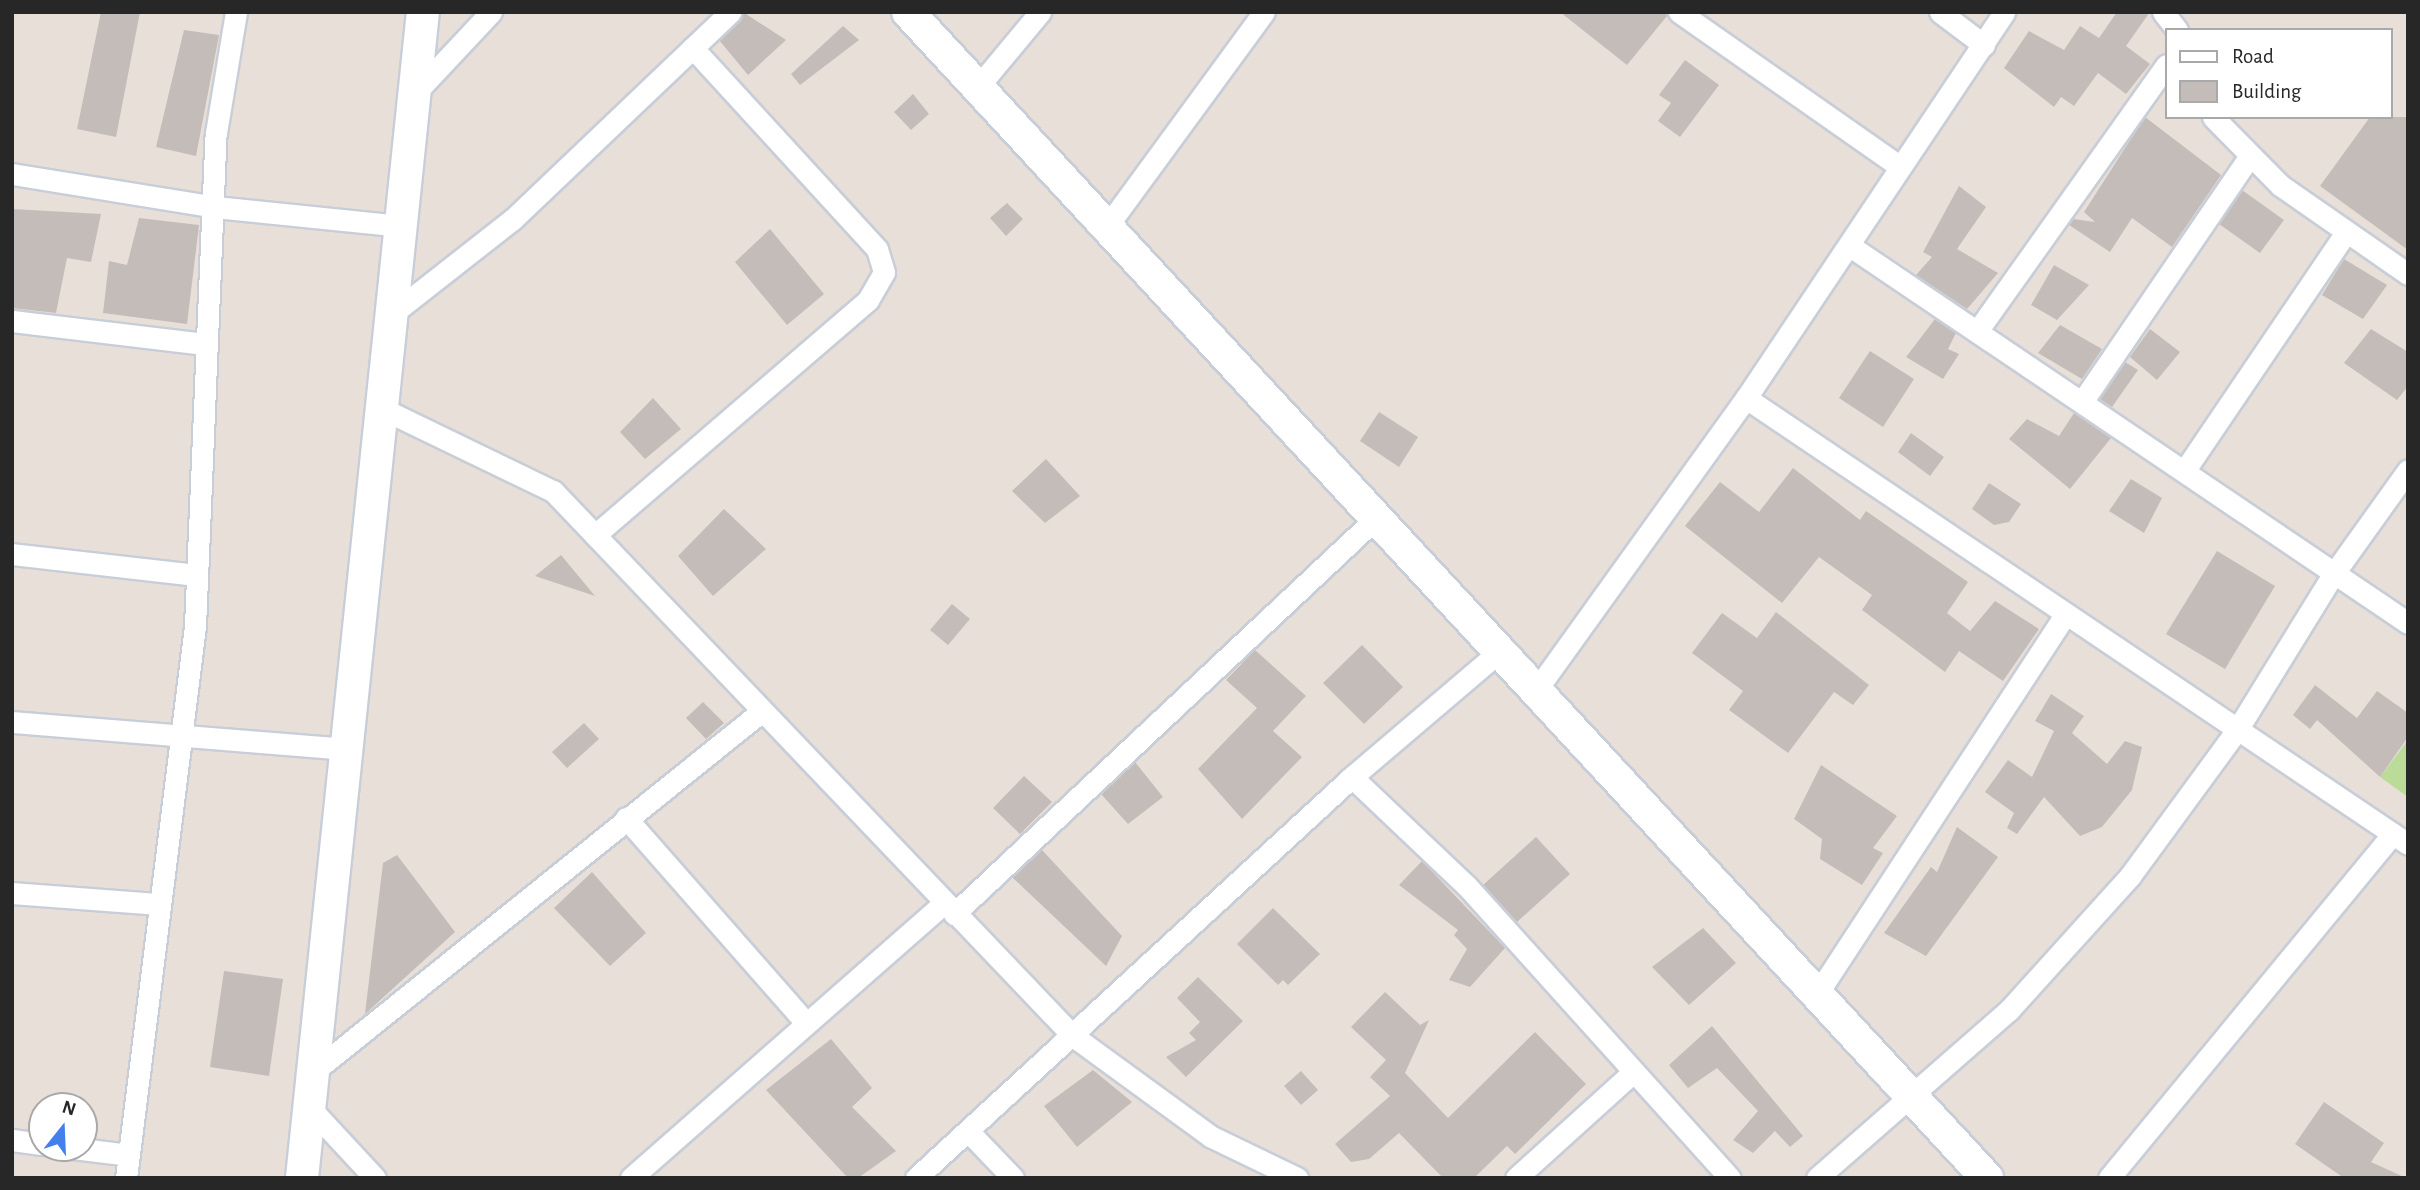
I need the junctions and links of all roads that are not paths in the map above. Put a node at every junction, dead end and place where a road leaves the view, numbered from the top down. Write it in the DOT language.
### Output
graph roads {
  1 [pos="236,12"];
  2 [pos="423,12"];
  3 [pos="491,12"];
  4 [pos="730,12"];
  5 [pos="908,12"];
  6 [pos="1040,12"];
  7 [pos="1264,12"];
  8 [pos="1679,12"];
  9 [pos="1940,12"];
  10 [pos="2004,12"];
  11 [pos="2163,12"];
  12 [pos="2175,28"];
  13 [pos="1984,45"];
  14 [pos="693,48"];
  15 [pos="2164,68"];
  16 [pos="977,88"];
  17 [pos="418,90"];
  18 [pos="2215,119"];
  19 [pos="2248,159"];
  20 [pos="1900,167"];
  21 [pos="12,174"];
  22 [pos="215,207"];
  23 [pos="402,226"];
  24 [pos="1105,229"];
  25 [pos="2346,232"];
  26 [pos="1850,246"];
  27 [pos="2408,274"];
  28 [pos="393,313"];
  29 [pos="12,321"];
  30 [pos="1978,330"];
  31 [pos="205,344"];
  32 [pos="1746,398"];
  33 [pos="2084,399"];
  34 [pos="383,409"];
  35 [pos="2185,470"];
  36 [pos="2408,470"];
  37 [pos="1373,521"];
  38 [pos="595,535"];
  39 [pos="12,554"];
  40 [pos="197,575"];
  41 [pos="2332,576"];
  42 [pos="2066,614"];
  43 [pos="2408,624"];
  44 [pos="1499,652"];
  45 [pos="1534,693"];
  46 [pos="762,711"];
  47 [pos="12,722"];
  48 [pos="2238,730"];
  49 [pos="179,733"];
  50 [pos="346,749"];
  51 [pos="1352,777"];
  52 [pos="626,818"];
  53 [pos="2400,839"];
  54 [pos="12,894"];
  55 [pos="160,904"];
  56 [pos="949,908"];
  57 [pos="1817,995"];
  58 [pos="807,1023"];
  59 [pos="1073,1036"];
  60 [pos="313,1072"];
  61 [pos="1632,1074"];
  62 [pos="1910,1094"];
  63 [pos="309,1107"];
  64 [pos="968,1131"];
  65 [pos="98,1151"];
  66 [pos="129,1155"];
  67 [pos="126,1178"];
  68 [pos="302,1178"];
  69 [pos="375,1178"];
  70 [pos="631,1178"];
  71 [pos="916,1178"];
  72 [pos="1013,1178"];
  73 [pos="1297,1178"];
  74 [pos="1516,1178"];
  75 [pos="1730,1178"];
  76 [pos="1816,1178"];
  77 [pos="1987,1178"];
  78 [pos="2109,1178"];
  1 -- 22 [label="street"];
  2 -- 17 [label="street"];
  3 -- 17 [label="street"];
  4 -- 14 [label="street"];
  5 -- 16 [label="street"];
  6 -- 16 [label="street"];
  7 -- 24 [label="street"];
  8 -- 20 [label="street"];
  9 -- 13 [label="street"];
  10 -- 13 [label="street"];
  11 -- 12 [label="street"];
  13 -- 20 [label="street"];
  14 -- 28 [label="street"];
  14 -- 38 [label="street"];
  15 -- 30 [label="street"];
  16 -- 24 [label="street"];
  17 -- 23 [label="street"];
  18 -- 19 [label="street"];
  19 -- 25 [label="street"];
  19 -- 33 [label="street"];
  20 -- 26 [label="street"];
  21 -- 22 [label="street"];
  22 -- 23 [label="street"];
  22 -- 31 [label="street"];
  23 -- 28 [label="street"];
  24 -- 37 [label="street"];
  25 -- 27 [label="street"];
  25 -- 35 [label="street"];
  26 -- 30 [label="street"];
  26 -- 32 [label="street"];
  28 -- 34 [label="street"];
  29 -- 31 [label="street"];
  30 -- 33 [label="street"];
  31 -- 40 [label="street"];
  32 -- 42 [label="street"];
  32 -- 45 [label="street"];
  33 -- 35 [label="street"];
  34 -- 38 [label="street"];
  34 -- 50 [label="street"];
  35 -- 41 [label="street"];
  36 -- 41 [label="street"];
  37 -- 44 [label="street"];
  37 -- 56 [label="street"];
  38 -- 46 [label="street"];
  39 -- 40 [label="street"];
  40 -- 49 [label="street"];
  41 -- 43 [label="street"];
  41 -- 48 [label="street"];
  42 -- 48 [label="street"];
  42 -- 57 [label="street"];
  44 -- 45 [label="street"];
  44 -- 51 [label="street"];
  45 -- 57 [label="street"];
  46 -- 52 [label="street"];
  46 -- 56 [label="street"];
  47 -- 49 [label="street"];
  48 -- 53 [label="street"];
  48 -- 62 [label="street"];
  49 -- 50 [label="street"];
  49 -- 55 [label="street"];
  50 -- 60 [label="street"];
  51 -- 59 [label="street"];
  51 -- 61 [label="street"];
  52 -- 58 [label="street"];
  52 -- 60 [label="street"];
  53 -- 78 [label="street"];
  54 -- 55 [label="street"];
  55 -- 66 [label="street"];
  56 -- 58 [label="street"];
  56 -- 59 [label="street"];
  57 -- 62 [label="street"];
  58 -- 70 [label="street"];
  59 -- 64 [label="street"];
  59 -- 73 [label="street"];
  60 -- 63 [label="street"];
  61 -- 74 [label="street"];
  61 -- 75 [label="street"];
  62 -- 76 [label="street"];
  62 -- 77 [label="street"];
  63 -- 68 [label="street"];
  63 -- 69 [label="street"];
  64 -- 71 [label="street"];
  64 -- 72 [label="street"];
  65 -- 66 [label="street"];
  66 -- 67 [label="street"];
}
